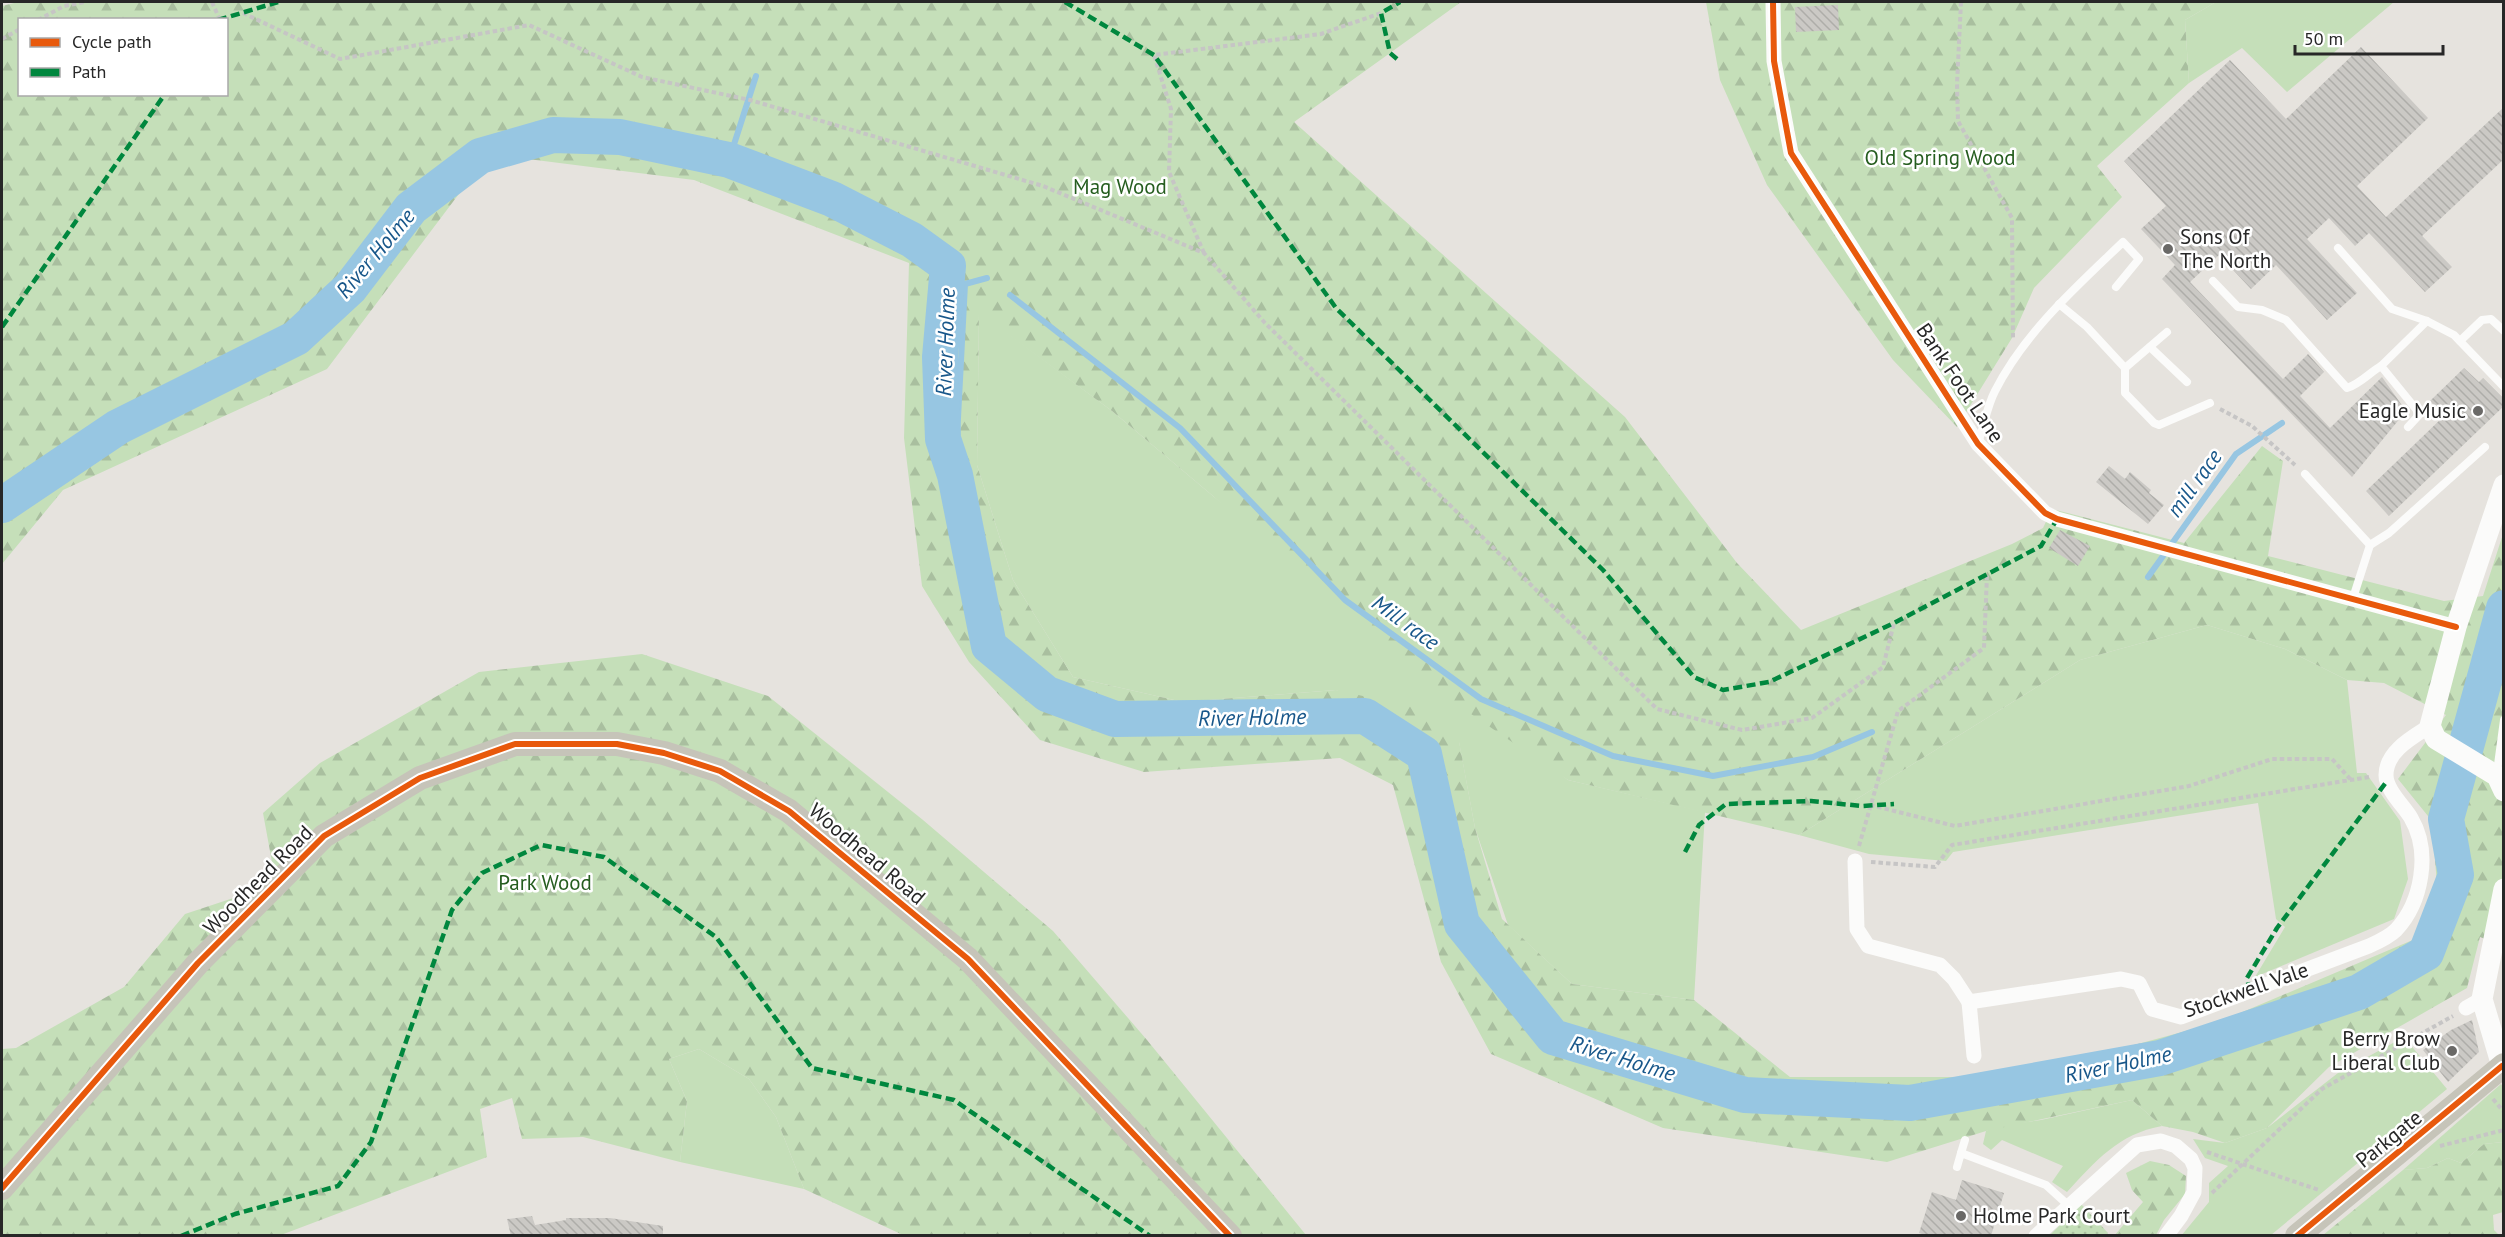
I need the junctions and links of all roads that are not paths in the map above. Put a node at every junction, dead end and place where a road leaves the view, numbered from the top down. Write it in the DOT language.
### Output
graph roads {
  1 [pos="1773,2"];
  2 [pos="2338,248"];
  3 [pos="2213,281"];
  4 [pos="2116,287"];
  5 [pos="2059,304"];
  6 [pos="2427,321"];
  7 [pos="2504,331"];
  8 [pos="2167,332"];
  9 [pos="2460,341"];
  10 [pos="2150,346"];
  11 [pos="2381,366"];
  12 [pos="2125,368"];
  13 [pos="2187,382"];
  14 [pos="2504,387"];
  15 [pos="2210,403"];
  16 [pos="2408,427"];
  17 [pos="1978,444"];
  18 [pos="2485,447"];
  19 [pos="2305,474"];
  20 [pos="2504,485"];
  21 [pos="2370,545"];
  22 [pos="2353,598"];
  23 [pos="2456,627"];
  24 [pos="2504,720"];
  25 [pos="2430,726"];
  26 [pos="2495,778"];
  27 [pos="1855,861"];
  28 [pos="2504,889"];
  29 [pos="1969,1002"];
  30 [pos="1974,1056"];
  31 [pos="2503,1067"];
  32 [pos="1965,1140"];
  33 [pos="1961,1153"];
  34 [pos="1957,1167"];
  35 [pos="2,1188"];
  36 [pos="2068,1205"];
  37 [pos="1230,1236"];
  38 [pos="2036,1236"];
  39 [pos="2166,1236"];
  40 [pos="2297,1236"];
  1 -- 17 [label="street, Bank Foot Lane"];
  2 -- 6 [label="lane"];
  3 -- 11 [label="lane"];
  4 -- 5 [label="lane"];
  5 -- 12 [label="lane"];
  5 -- 17 [label="lane"];
  6 -- 9 [label="lane"];
  6 -- 11 [label="lane"];
  7 -- 9 [label="lane"];
  8 -- 10 [label="lane"];
  9 -- 14 [label="lane"];
  10 -- 12 [label="lane"];
  10 -- 13 [label="lane"];
  11 -- 16 [label="lane"];
  12 -- 15 [label="lane"];
  17 -- 22 [label="street, Bank Foot Lane"];
  18 -- 21 [label="lane"];
  19 -- 21 [label="lane"];
  20 -- 23 [label="main road"];
  21 -- 22 [label="lane"];
  22 -- 23 [label="street, Bank Foot Lane"];
  23 -- 25 [label="main road"];
  24 -- 26 [label="lane"];
  25 -- 26 [label="main road"];
  25 -- 29 [label="street, Stockwell Vale"];
  27 -- 29 [label="street"];
  28 -- 31 [label="main road"];
  29 -- 30 [label="street"];
  31 -- 40 [label="main road, Parkgate"];
  32 -- 33 [label="lane"];
  33 -- 34 [label="lane"];
  33 -- 36 [label="lane"];
  35 -- 37 [label="main road, Woodhead Road"];
  36 -- 38 [label="street"];
  36 -- 39 [label="street"];
}
